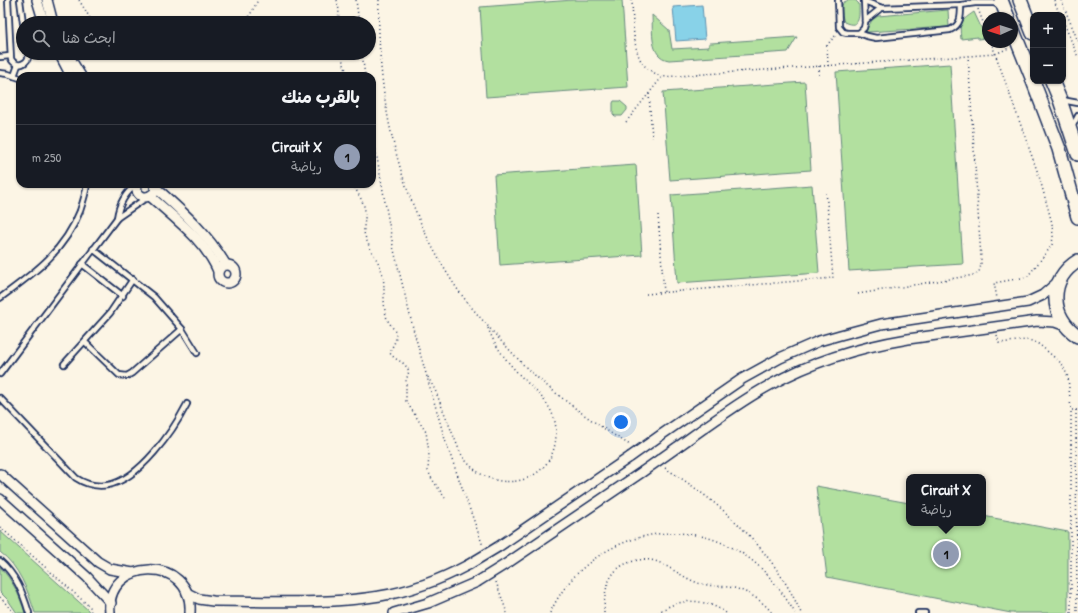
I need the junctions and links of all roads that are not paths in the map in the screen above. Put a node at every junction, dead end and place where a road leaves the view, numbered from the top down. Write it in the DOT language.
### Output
graph roads {
  1 [pos="8,0"];
  2 [pos="20,0"];
  3 [pos="37,0"];
  4 [pos="47,0"];
  5 [pos="838,0"];
  6 [pos="864,0"];
  7 [pos="980,0"];
  8 [pos="1020,0"];
  9 [pos="976,3"];
  10 [pos="961,6"];
  11 [pos="882,8"];
  12 [pos="1004,9"];
  13 [pos="22,16"];
  14 [pos="42,16"];
  15 [pos="51,16"];
  16 [pos="865,20"];
  17 [pos="1030,25"];
  18 [pos="859,32"];
  19 [pos="1018,44"];
  20 [pos="10,56"];
  21 [pos="0,57"];
  22 [pos="28,60"];
  23 [pos="63,60"];
  24 [pos="71,60"];
  25 [pos="18,65"];
  26 [pos="69,72"];
  27 [pos="79,72"];
  28 [pos="0,73"];
  29 [pos="1030,73"];
  30 [pos="14,76"];
  31 [pos="1035,84"];
  32 [pos="1053,84"];
  33 [pos="1060,100"];
  34 [pos="1078,103"];
  35 [pos="1078,116"];
  36 [pos="1071,132"];
  37 [pos="1078,154"];
  38 [pos="87,188"];
  39 [pos="131,188"];
  40 [pos="136,188"];
  41 [pos="154,188"];
  42 [pos="157,188"];
  43 [pos="148,197"];
  44 [pos="1078,217"];
  45 [pos="117,218"];
  46 [pos="93,249"];
  47 [pos="1076,259"];
  48 [pos="82,264"];
  49 [pos="226,265"];
  50 [pos="218,271"];
  51 [pos="133,279"];
  52 [pos="1060,280"];
  53 [pos="123,296"];
  54 [pos="0,298"];
  55 [pos="1066,326"];
  56 [pos="182,329"];
  57 [pos="1078,336"];
  58 [pos="85,342"];
  59 [pos="197,353"];
  60 [pos="64,364"];
  61 [pos="0,374"];
  62 [pos="0,398"];
  63 [pos="187,404"];
  64 [pos="0,474"];
  65 [pos="0,499"];
  66 [pos="0,561"];
  67 [pos="133,572"];
  68 [pos="187,593"];
  69 [pos="111,603"];
  70 [pos="29,613"];
  71 [pos="110,613"];
  72 [pos="190,613"];
  73 [pos="394,613"];
  74 [pos="918,613"];
  75 [pos="925,613"];
  1 -- 20 [label="lane"];
  2 -- 13 [label="lane"];
  3 -- 14 [label="street"];
  4 -- 15 [label="street"];
  5 -- 18 [label="lane"];
  6 -- 11 [label="lane"];
  6 -- 16 [label="lane"];
  7 -- 9 [label="lane"];
  8 -- 17 [label="main road"];
  9 -- 10 [label="lane"];
  9 -- 12 [label="lane"];
  10 -- 11 [label="lane"];
  10 -- 18 [label="lane"];
  11 -- 16 [label="lane"];
  16 -- 18 [label="lane"];
  19 -- 29 [label="main road"];
  20 -- 21 [label="lane"];
  20 -- 25 [label="lane"];
  22 -- 25 [label="lane"];
  23 -- 26 [label="street"];
  24 -- 27 [label="street"];
  25 -- 30 [label="lane"];
  28 -- 30 [label="lane"];
  31 -- 44 [label="main road"];
  32 -- 33 [label="main road"];
  33 -- 34 [label="lane"];
  33 -- 36 [label="main road"];
  35 -- 36 [label="lane"];
  36 -- 37 [label="main road"];
  38 -- 54 [label="lane"];
  39 -- 45 [label="lane"];
  40 -- 43 [label="street"];
  41 -- 43 [label="street"];
  42 -- 49 [label="street"];
  43 -- 45 [label="lane"];
  43 -- 50 [label="street"];
  45 -- 46 [label="lane"];
  46 -- 48 [label="lane"];
  46 -- 51 [label="lane"];
  47 -- 52 [label="main road"];
  48 -- 53 [label="lane"];
  48 -- 61 [label="lane"];
  49 -- 50 [label="street"];
  49 -- 50 [label="street"];
  51 -- 53 [label="lane"];
  51 -- 56 [label="lane"];
  52 -- 55 [label="main road"];
  52 -- 68 [label="street, bridge"];
  53 -- 58 [label="lane"];
  55 -- 57 [label="main road"];
  55 -- 73 [label="street, bridge"];
  56 -- 58 [label="lane"];
  56 -- 59 [label="lane"];
  58 -- 60 [label="lane"];
  62 -- 63 [label="lane"];
  64 -- 67 [label="street"];
  65 -- 69 [label="street"];
  66 -- 70 [label="lane"];
  67 -- 68 [label="street"];
  67 -- 69 [label="street"];
  68 -- 72 [label="street"];
  69 -- 71 [label="street"];
  74 -- 75 [label="lane"];
}
